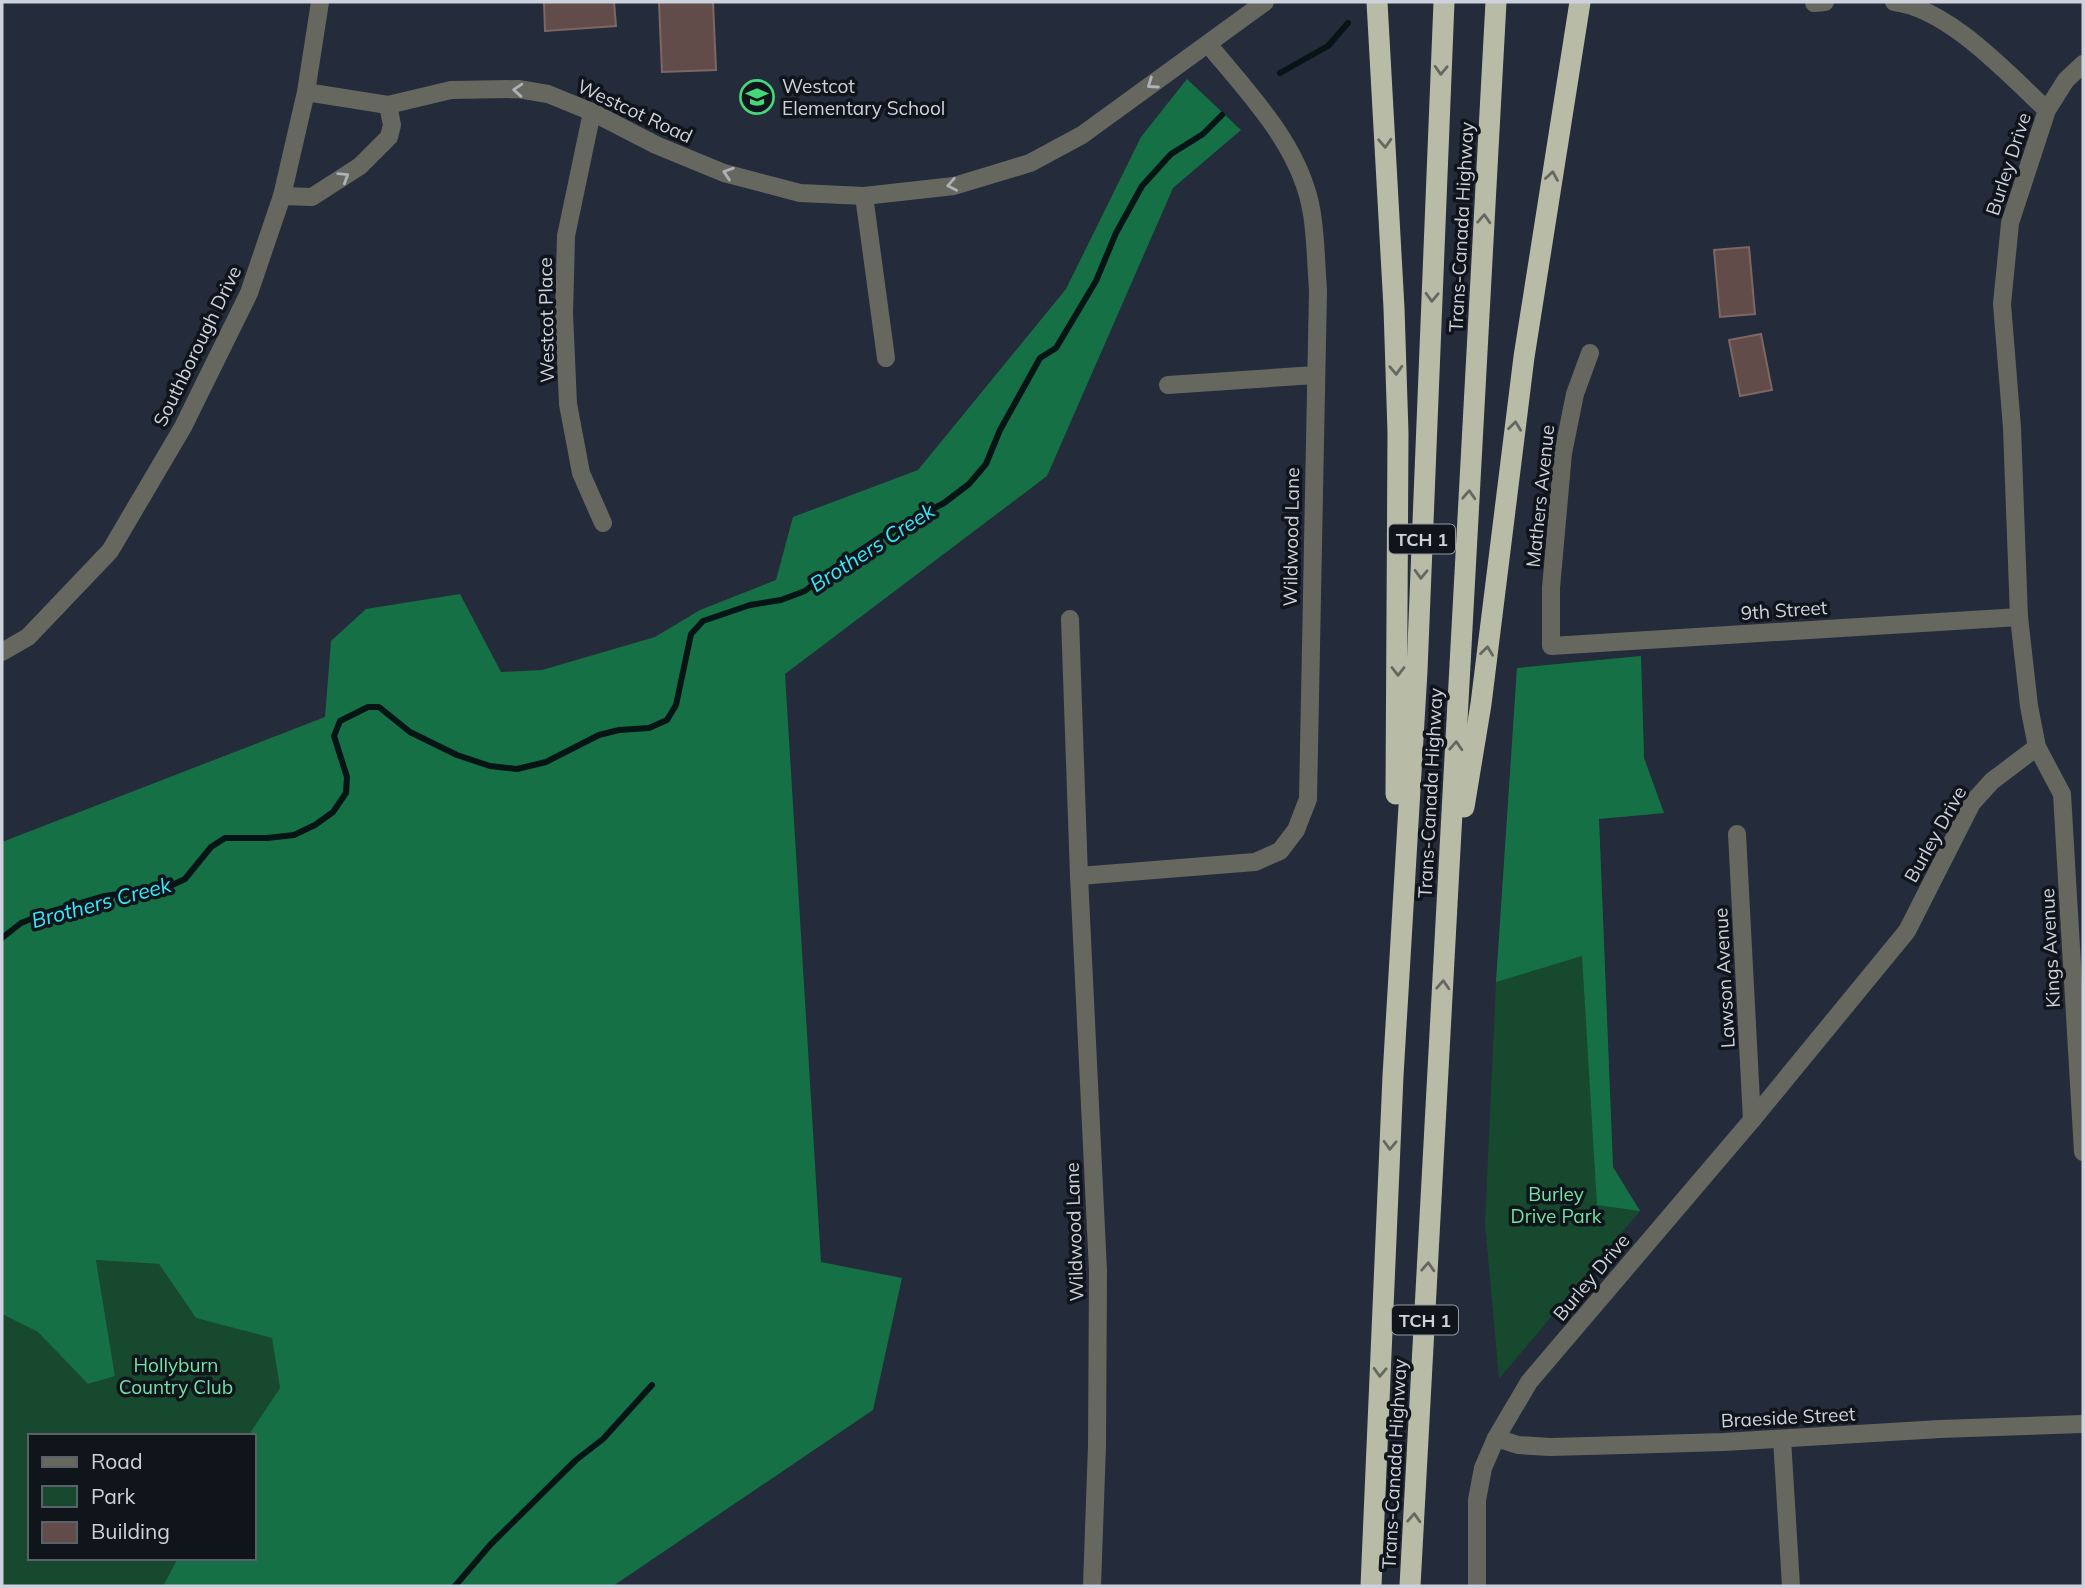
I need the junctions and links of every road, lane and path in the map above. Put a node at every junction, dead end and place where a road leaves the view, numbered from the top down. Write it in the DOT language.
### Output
graph roads {
  1 [pos="320,2"];
  2 [pos="1265,2"];
  3 [pos="1377,2"];
  4 [pos="1444,2"];
  5 [pos="1496,2"];
  6 [pos="1580,2"];
  7 [pos="1814,2"];
  8 [pos="1825,2"];
  9 [pos="1894,2"];
  10 [pos="1208,44"];
  11 [pos="2083,64"];
  12 [pos="306,92"];
  13 [pos="387,105"];
  14 [pos="2048,110"];
  15 [pos="592,113"];
  16 [pos="282,196"];
  17 [pos="864,196"];
  18 [pos="1590,353"];
  19 [pos="886,359"];
  20 [pos="1315,375"];
  21 [pos="1168,385"];
  22 [pos="603,523"];
  23 [pos="2020,617"];
  24 [pos="1070,619"];
  25 [pos="1551,646"];
  26 [pos="2,652"];
  27 [pos="2037,747"];
  28 [pos="1737,834"];
  29 [pos="1079,876"];
  30 [pos="1447,912"];
  31 [pos="1393,1076"];
  32 [pos="1752,1120"];
  33 [pos="2083,1152"];
  34 [pos="2083,1424"];
  35 [pos="1496,1438"];
  36 [pos="1782,1439"];
  37 [pos="1092,1586"];
  38 [pos="1371,1586"];
  39 [pos="1410,1586"];
  40 [pos="1478,1586"];
  41 [pos="1791,1586"];
  1 -- 12 [label="street, Southborough Drive"];
  2 -- 10 [label="street, Westcot Road"];
  3 -- 31 [label="highway, one-way"];
  4 -- 31 [label="highway, Trans-Canada Highway / TCH 1, one-way"];
  30 -- 5 [label="highway, Trans-Canada Highway / TCH 1, one-way"];
  30 -- 6 [label="highway, one-way"];
  7 -- 8 [label="street"];
  9 -- 14 [label="street"];
  10 -- 17 [label="street, Westcot Road, one-way"];
  10 -- 20 [label="street, Wildwood Lane"];
  11 -- 14 [label="street, Burley Drive"];
  12 -- 13 [label="street, Westcot Road"];
  12 -- 16 [label="street, Southborough Drive"];
  15 -- 13 [label="street, Westcot Road, one-way"];
  16 -- 13 [label="street, one-way"];
  14 -- 23 [label="street, Burley Drive"];
  17 -- 15 [label="street, Westcot Road, one-way"];
  15 -- 22 [label="street, Westcot Place"];
  16 -- 26 [label="street, Southborough Drive"];
  17 -- 19 [label="street"];
  18 -- 25 [label="street, Mathers Avenue"];
  20 -- 21 [label="street"];
  20 -- 29 [label="street, Wildwood Lane"];
  23 -- 25 [label="street, 9th Street"];
  23 -- 27 [label="street, Burley Drive"];
  24 -- 29 [label="street, Wildwood Lane"];
  27 -- 32 [label="street, Burley Drive"];
  27 -- 33 [label="street, Kings Avenue"];
  28 -- 32 [label="street, Lawson Avenue"];
  29 -- 37 [label="street, Wildwood Lane"];
  39 -- 30 [label="highway, Trans-Canada Highway / TCH 1, one-way"];
  31 -- 38 [label="highway, Trans-Canada Highway / TCH 1, one-way"];
  32 -- 35 [label="street, Burley Drive"];
  34 -- 36 [label="street, Braeside Street"];
  35 -- 36 [label="street, Braeside Street"];
  35 -- 40 [label="street"];
  36 -- 41 [label="street"];
}
